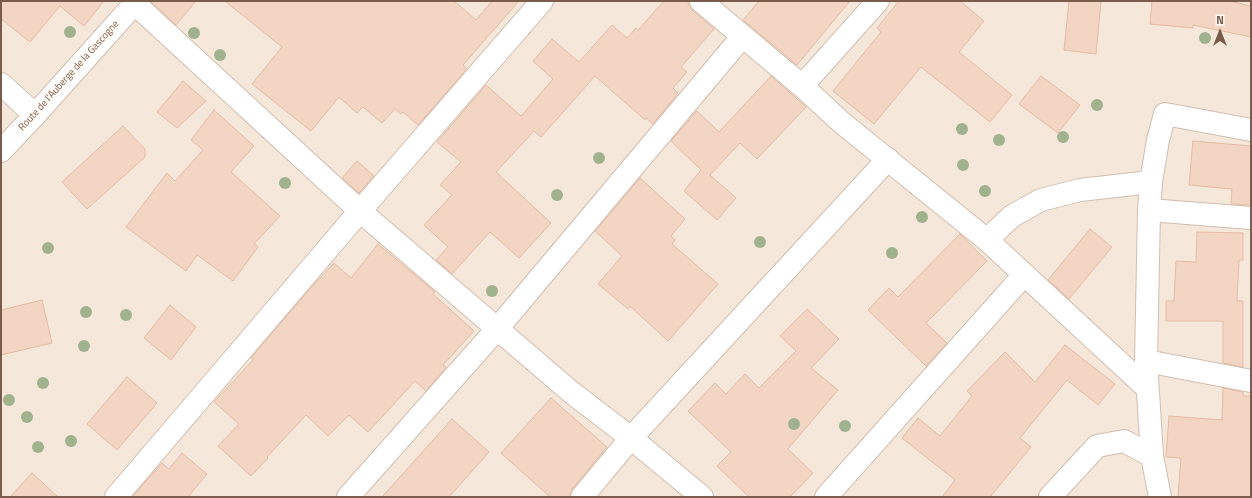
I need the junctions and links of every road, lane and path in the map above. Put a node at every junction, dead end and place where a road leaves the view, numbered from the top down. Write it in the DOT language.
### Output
graph roads {
  1 [pos="542,1"];
  2 [pos="701,1"];
  3 [pos="878,1"];
  4 [pos="136,3"];
  5 [pos="742,37"];
  6 [pos="1,84"];
  7 [pos="802,86"];
  8 [pos="35,115"];
  9 [pos="1251,130"];
  10 [pos="1,151"];
  11 [pos="888,159"];
  12 [pos="1151,182"];
  13 [pos="1149,210"];
  14 [pos="360,211"];
  15 [pos="1251,218"];
  16 [pos="987,240"];
  17 [pos="1024,274"];
  18 [pos="497,329"];
  19 [pos="1146,361"];
  20 [pos="1251,381"];
  21 [pos="1147,388"];
  22 [pos="631,438"];
  23 [pos="1152,456"];
  24 [pos="116,497"];
  25 [pos="348,497"];
  26 [pos="582,497"];
  27 [pos="702,497"];
  28 [pos="826,497"];
  29 [pos="1050,497"];
  30 [pos="1160,497"];
  1 -- 14 [label="street"];
  2 -- 5 [label="street"];
  3 -- 7 [label="street"];
  4 -- 8 [label="street, Route de l'Auberge de la Gascogne"];
  4 -- 14 [label="street"];
  5 -- 7 [label="street"];
  5 -- 18 [label="street"];
  6 -- 8 [label="street"];
  7 -- 11 [label="street"];
  8 -- 10 [label="street, Route de l'Auberge de la Gascogne"];
  9 -- 12 [label="street"];
  11 -- 16 [label="street"];
  11 -- 22 [label="street"];
  12 -- 13 [label="street"];
  12 -- 16 [label="street"];
  13 -- 15 [label="street"];
  13 -- 19 [label="street"];
  14 -- 18 [label="street"];
  14 -- 24 [label="street"];
  16 -- 17 [label="street"];
  17 -- 21 [label="street"];
  17 -- 28 [label="street"];
  18 -- 22 [label="street"];
  18 -- 25 [label="street"];
  19 -- 20 [label="street"];
  19 -- 21 [label="street"];
  21 -- 23 [label="street"];
  22 -- 26 [label="street"];
  22 -- 27 [label="street"];
  23 -- 29 [label="street"];
  23 -- 30 [label="street"];
}
